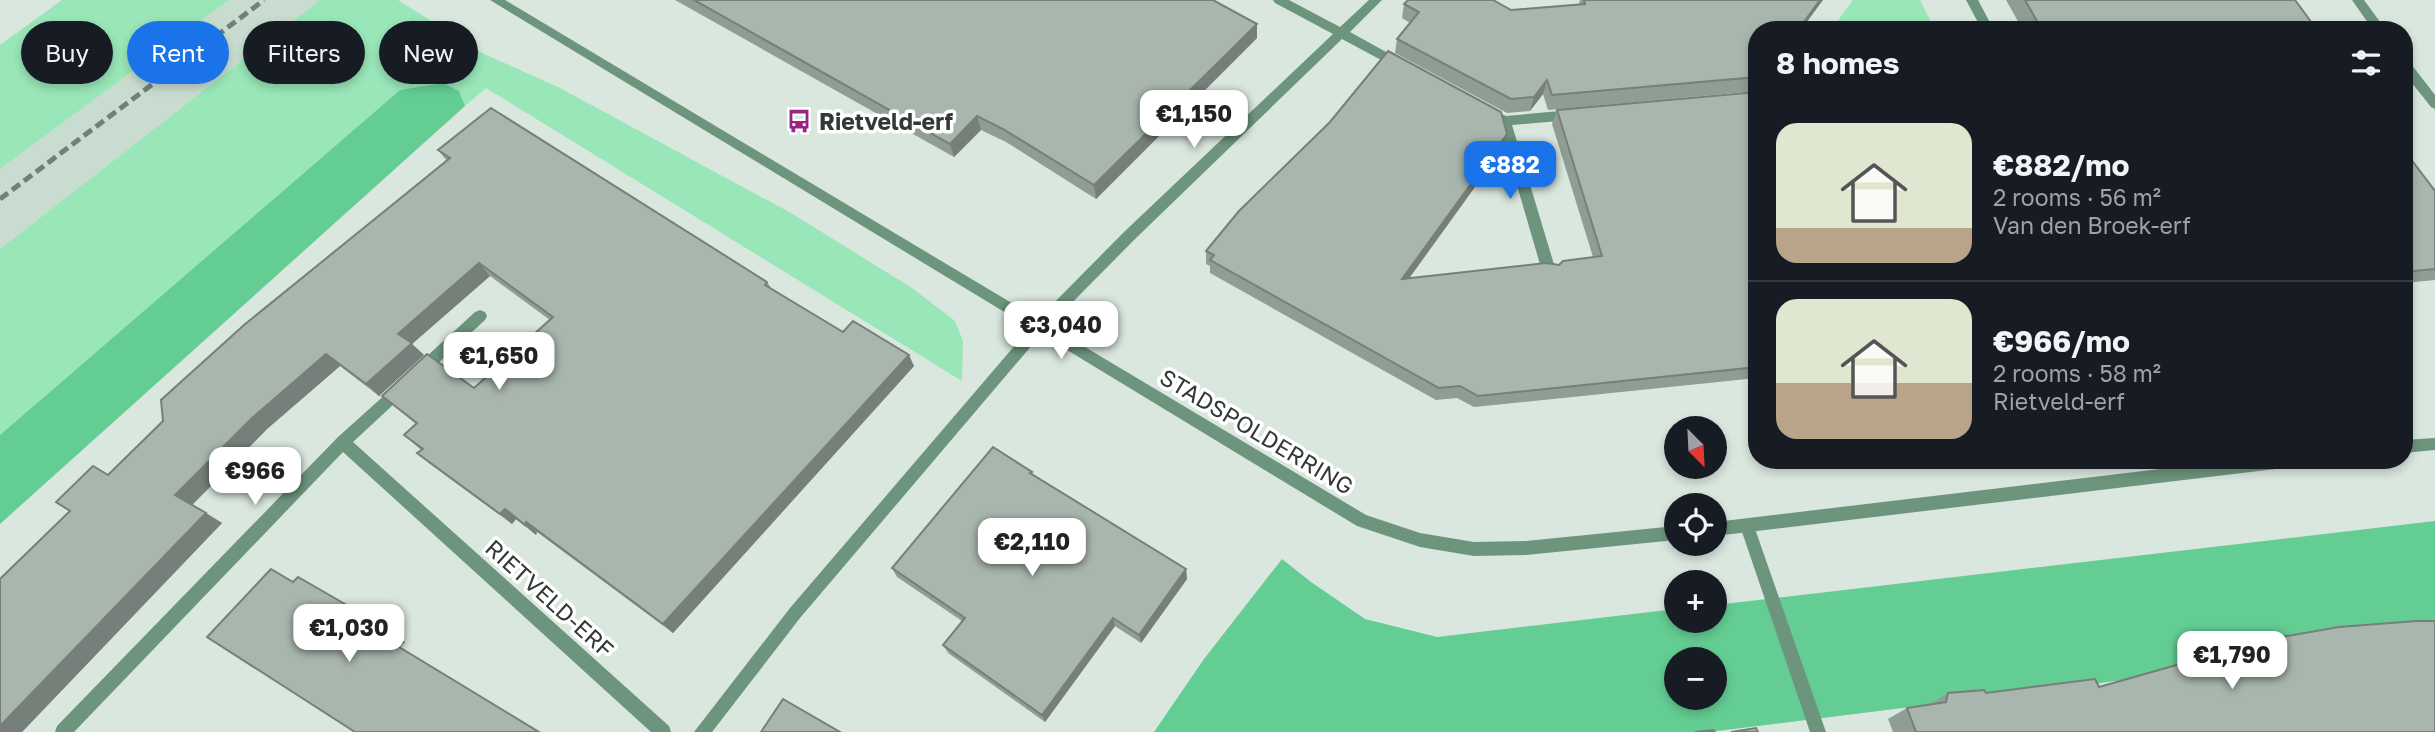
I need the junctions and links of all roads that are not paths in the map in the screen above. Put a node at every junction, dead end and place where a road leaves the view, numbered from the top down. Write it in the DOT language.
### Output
graph roads {
  1 [pos="496,0"];
  2 [pos="1279,0"];
  3 [pos="1376,0"];
  4 [pos="1972,0"];
  5 [pos="2358,0"];
  6 [pos="1983,21"];
  7 [pos="2373,21"];
  8 [pos="1340,33"];
  9 [pos="1410,71"];
  10 [pos="2413,75"];
  11 [pos="2435,104"];
  12 [pos="1481,109"];
  13 [pos="1586,114"];
  14 [pos="1504,121"];
  15 [pos="1549,271"];
  16 [pos="480,316"];
  17 [pos="1038,327"];
  18 [pos="343,442"];
  19 [pos="2435,444"];
  20 [pos="2413,446"];
  21 [pos="2219,469"];
  22 [pos="1747,526"];
  23 [pos="1727,528"];
  24 [pos="1664,534"];
  25 [pos="1818,731"];
  26 [pos="63,732"];
  27 [pos="663,732"];
  28 [pos="702,732"];
  1 -- 17 [label="street, STADSPOLDERRING"];
  2 -- 8 [label="street"];
  3 -- 8 [label="street"];
  4 -- 6 [label="street"];
  5 -- 7 [label="street"];
  8 -- 9 [label="street"];
  8 -- 17 [label="street"];
  10 -- 11 [label="street"];
  12 -- 14 [label="street"];
  13 -- 14 [label="street"];
  14 -- 15 [label="street"];
  16 -- 18 [label="street"];
  17 -- 24 [label="street, STADSPOLDERRING"];
  17 -- 28 [label="street"];
  18 -- 26 [label="street"];
  18 -- 27 [label="street, RIETVELD-ERF"];
  19 -- 20 [label="street"];
  21 -- 22 [label="street"];
  22 -- 23 [label="street"];
  22 -- 25 [label="street"];
}
